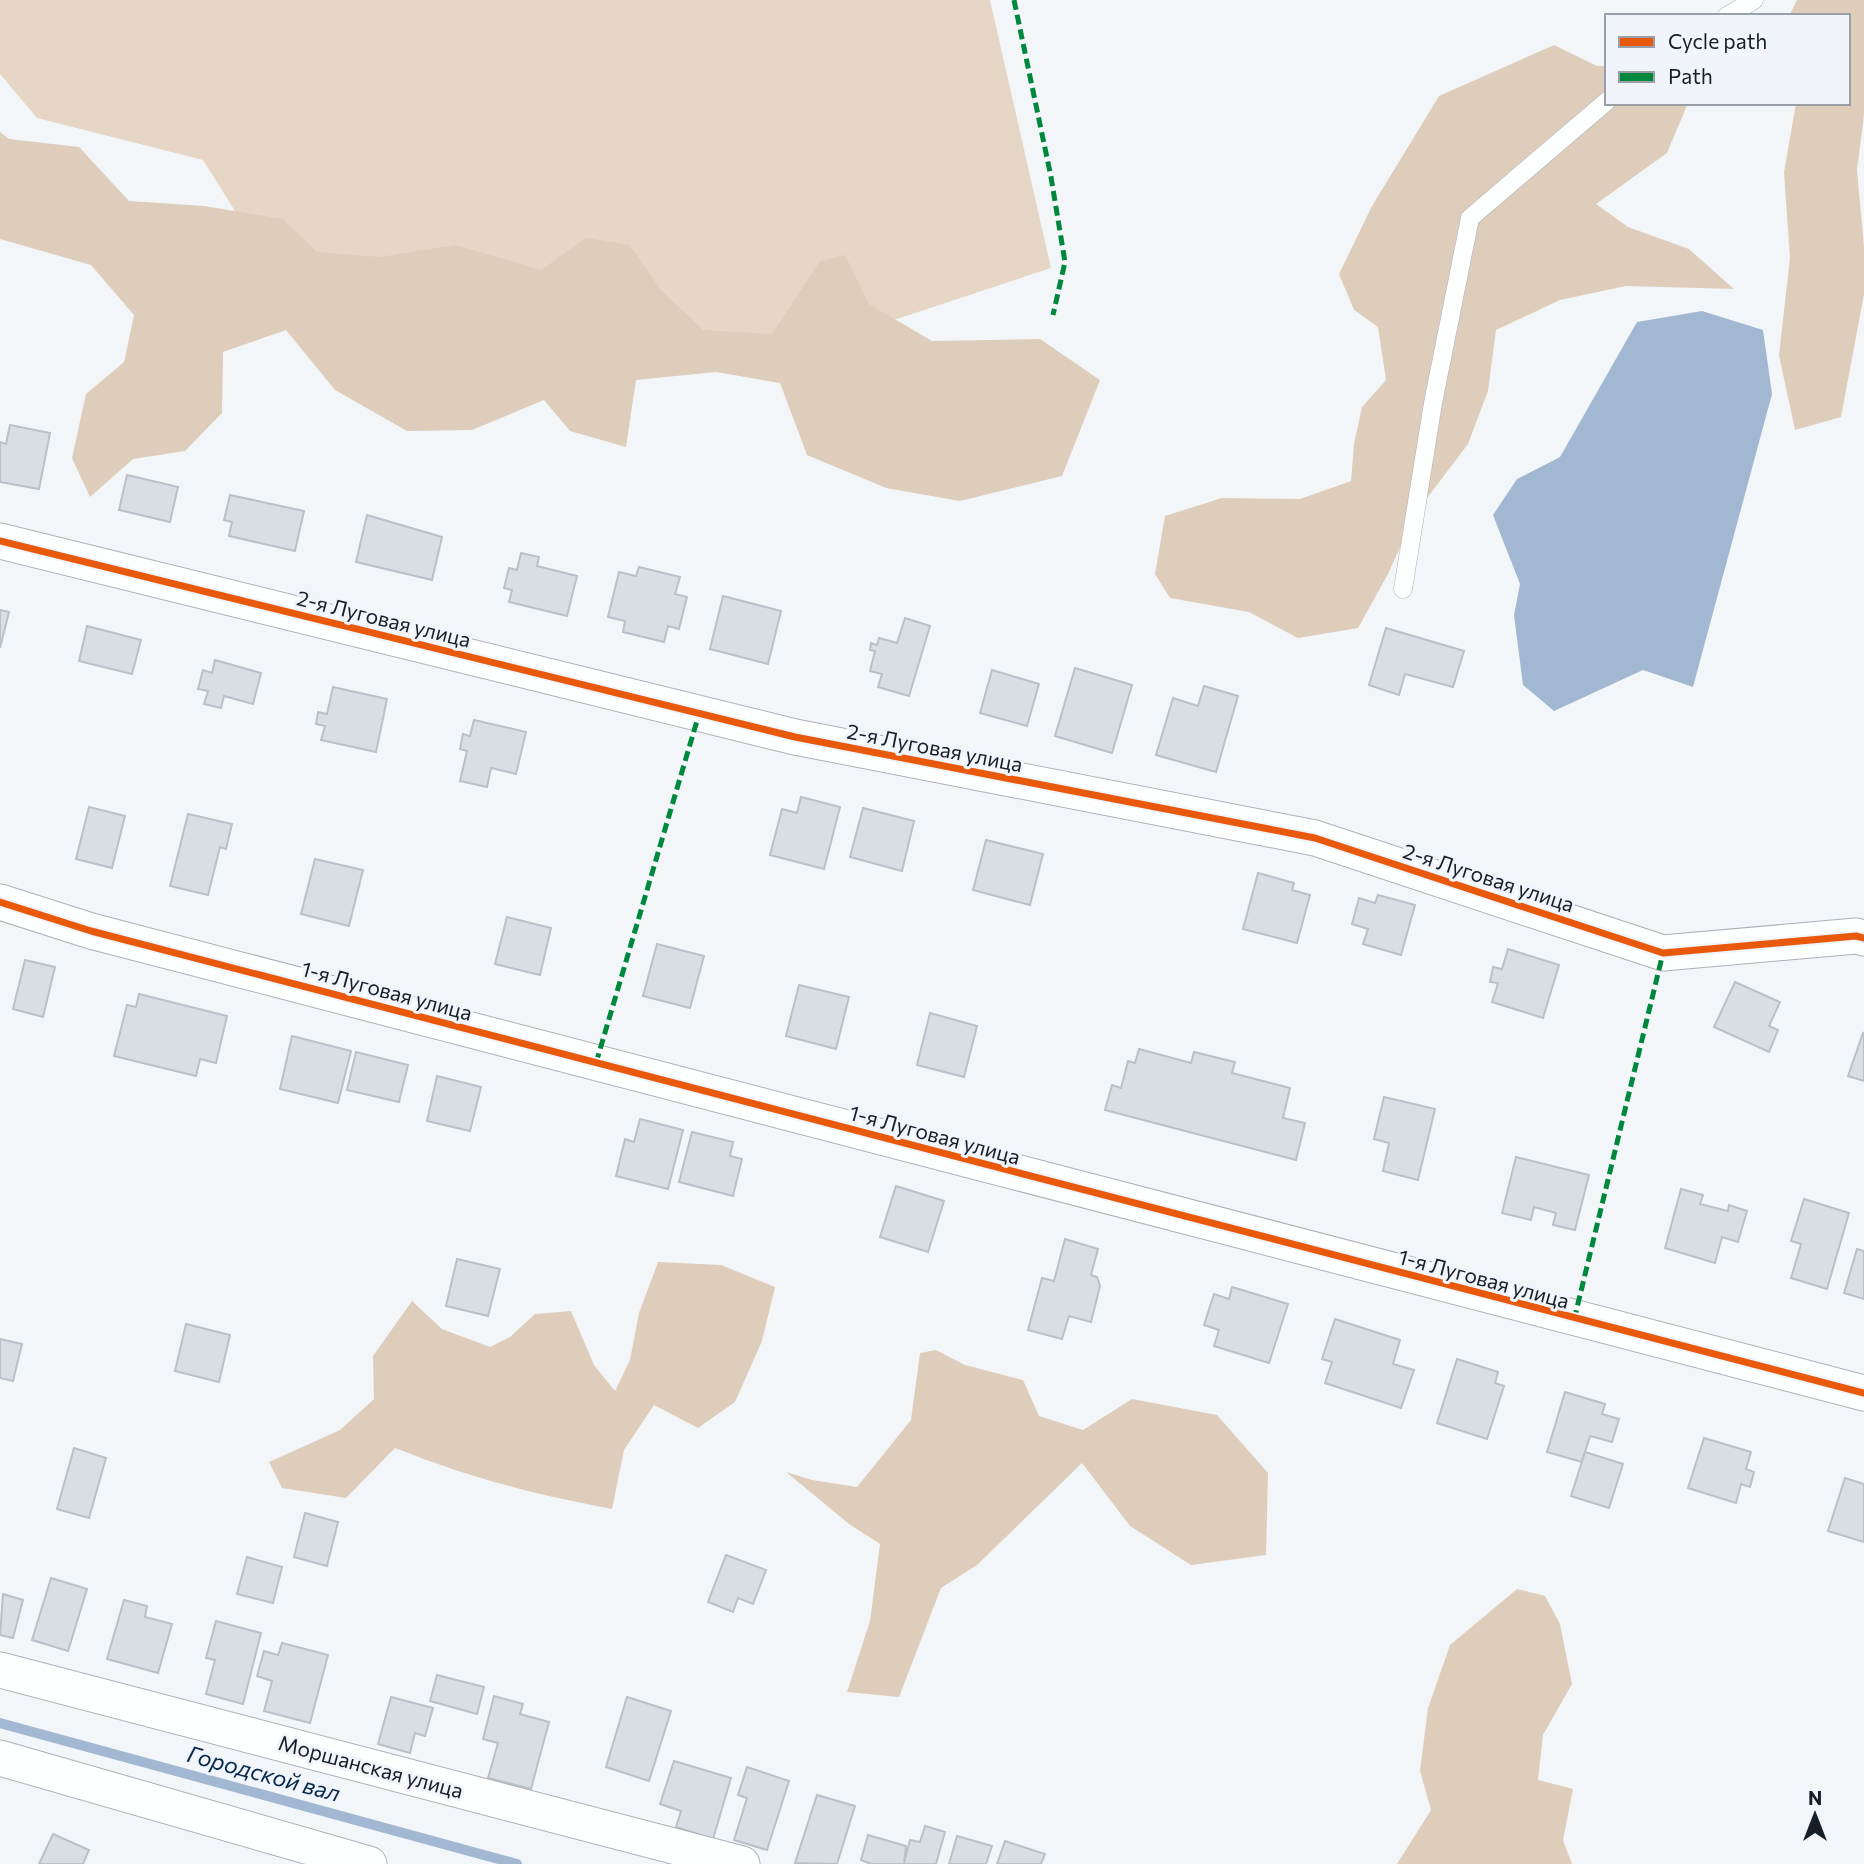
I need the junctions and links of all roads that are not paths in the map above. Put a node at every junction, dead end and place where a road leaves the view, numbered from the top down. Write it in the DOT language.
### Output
graph roads {
  1 [pos="1755,0"];
  2 [pos="1730,14"];
  3 [pos="1605,103"];
  4 [pos="0,541"];
  5 [pos="1403,589"];
  6 [pos="0,902"];
  7 [pos="1864,939"];
  8 [pos="1864,1393"];
  9 [pos="0,1670"];
  10 [pos="0,1758"];
  11 [pos="369,1864"];
  12 [pos="742,1864"];
  1 -- 2 [label="lane"];
  3 -- 5 [label="lane"];
  4 -- 7 [label="street, 2-я Луговая улица"];
  6 -- 8 [label="street, 1-я Луговая улица"];
  9 -- 12 [label="street, Моршанская улица"];
  10 -- 11 [label="street"];
}
